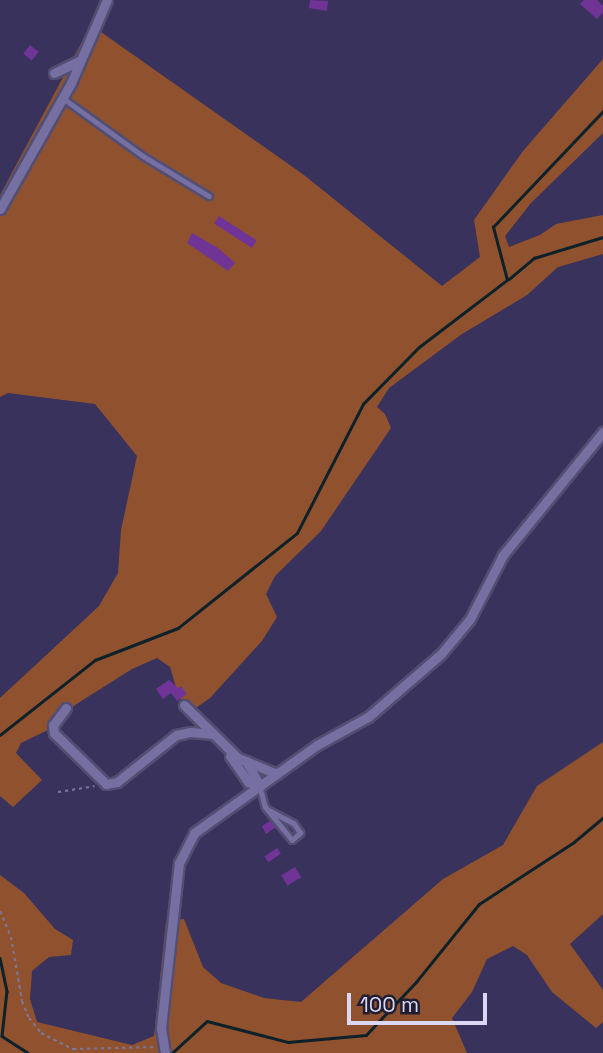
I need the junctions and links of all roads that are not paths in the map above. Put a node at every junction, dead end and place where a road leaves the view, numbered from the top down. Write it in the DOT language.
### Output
graph roads {
  1 [pos="107,0"];
  2 [pos="81,60"];
  3 [pos="54,73"];
  4 [pos="62,97"];
  5 [pos="209,196"];
  6 [pos="0,209"];
  7 [pos="603,432"];
  8 [pos="184,705"];
  9 [pos="66,708"];
  10 [pos="211,734"];
  11 [pos="223,746"];
  12 [pos="246,761"];
  13 [pos="277,774"];
  14 [pos="260,786"];
  15 [pos="268,810"];
  16 [pos="165,1050"];
  1 -- 2 [label="street"];
  2 -- 3 [label="street"];
  2 -- 4 [label="street"];
  4 -- 5 [label="lane"];
  4 -- 6 [label="street"];
  7 -- 13 [label="street"];
  8 -- 10 [label="street"];
  9 -- 10 [label="street"];
  10 -- 11 [label="street"];
  11 -- 12 [label="street"];
  11 -- 14 [label="street"];
  12 -- 13 [label="street"];
  12 -- 14 [label="street"];
  13 -- 14 [label="street"];
  14 -- 15 [label="lane"];
  14 -- 16 [label="street"];
  15 -- 15 [label="lane"];
}
